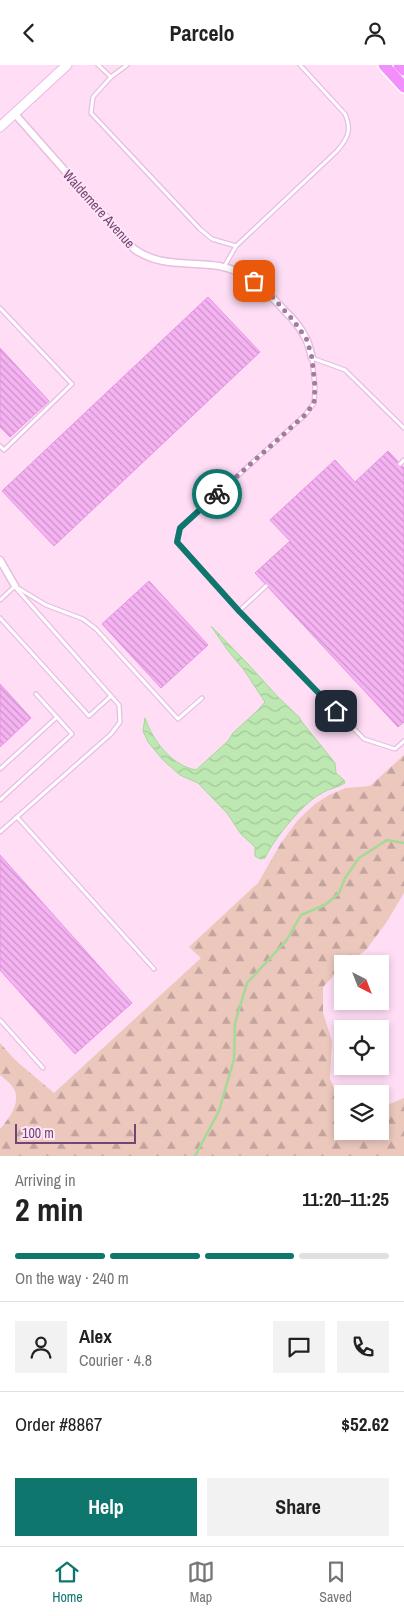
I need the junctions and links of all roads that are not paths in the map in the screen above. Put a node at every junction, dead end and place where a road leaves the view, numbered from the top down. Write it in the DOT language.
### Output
graph roads {
  1 [pos="68,65"];
  2 [pos="98,65"];
  3 [pos="128,65"];
  4 [pos="300,65"];
  5 [pos="384,65"];
  6 [pos="399,65"];
  7 [pos="404,70"];
  8 [pos="111,77"];
  9 [pos="404,87"];
  10 [pos="14,113"];
  11 [pos="0,127"];
  12 [pos="236,246"];
  13 [pos="224,267"];
  14 [pos="0,307"];
  15 [pos="312,358"];
  16 [pos="404,428"];
  17 [pos="0,445"];
  18 [pos="404,460"];
  19 [pos="400,464"];
  20 [pos="0,560"];
  21 [pos="15,586"];
  22 [pos="266,586"];
  23 [pos="0,600"];
  24 [pos="239,611"];
  25 [pos="0,618"];
  26 [pos="36,694"];
  27 [pos="111,696"];
  28 [pos="202,698"];
  29 [pos="57,717"];
  30 [pos="404,741"];
  31 [pos="0,769"];
  32 [pos="0,800"];
  33 [pos="17,817"];
  34 [pos="0,833"];
  35 [pos="154,969"];
  36 [pos="0,1020"];
  37 [pos="43,1067"];
  1 -- 10 [label="street"];
  2 -- 8 [label="lane"];
  3 -- 8 [label="lane"];
  4 -- 12 [label="lane"];
  5 -- 9 [label="highway"];
  6 -- 7 [label="highway"];
  8 -- 12 [label="lane"];
  10 -- 11 [label="street"];
  10 -- 13 [label="street, Waldemere Avenue"];
  12 -- 13 [label="lane"];
  13 -- 15 [label="street, Waldemere Avenue"];
  14 -- 17 [label="lane"];
  15 -- 16 [label="lane"];
  15 -- 24 [label="lane"];
  18 -- 19 [label="lane"];
  20 -- 21 [label="street"];
  21 -- 23 [label="lane"];
  21 -- 27 [label="lane"];
  21 -- 28 [label="lane"];
  22 -- 24 [label="lane"];
  24 -- 30 [label="lane"];
  25 -- 27 [label="lane"];
  26 -- 29 [label="lane"];
  27 -- 33 [label="lane"];
  29 -- 31 [label="lane"];
  29 -- 32 [label="lane"];
  33 -- 34 [label="lane"];
  33 -- 35 [label="lane"];
  36 -- 37 [label="lane"];
}
